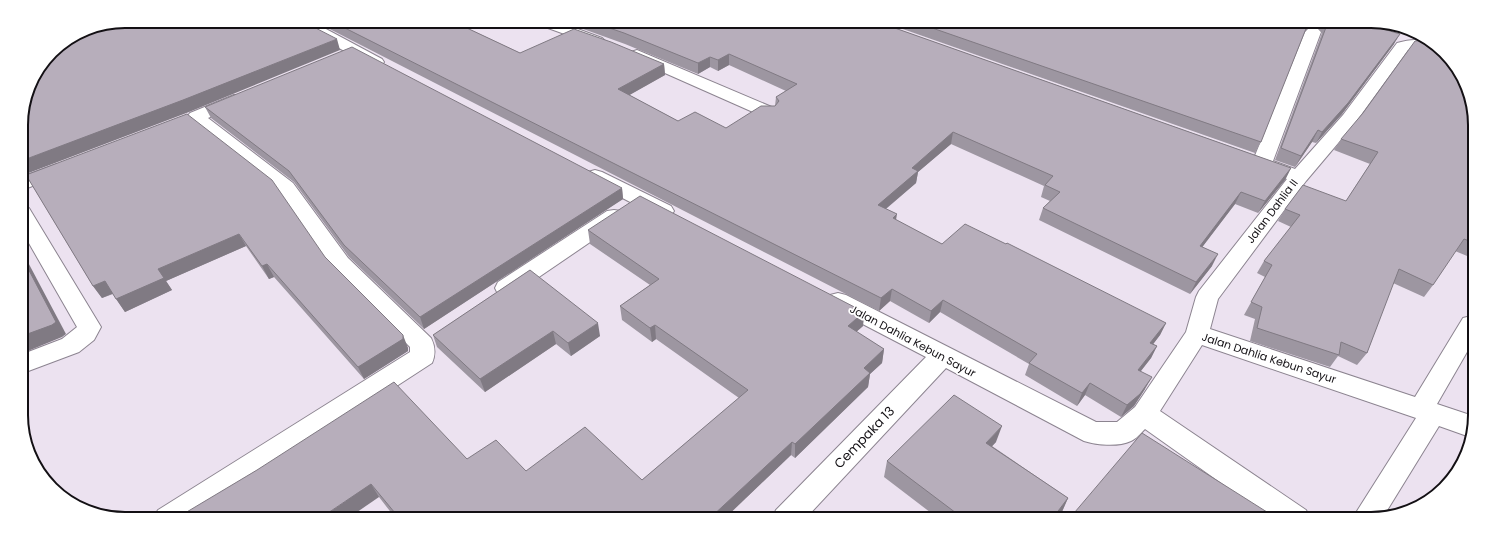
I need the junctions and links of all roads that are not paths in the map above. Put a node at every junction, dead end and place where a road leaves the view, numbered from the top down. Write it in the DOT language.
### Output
graph roads {
  1 [pos="313,28"];
  2 [pos="562,28"];
  3 [pos="1313,32"];
  4 [pos="1393,37"];
  5 [pos="1415,44"];
  6 [pos="1427,45"];
  7 [pos="356,51"];
  8 [pos="334,59"];
  9 [pos="395,72"];
  10 [pos="248,94"];
  11 [pos="768,112"];
  12 [pos="73,164"];
  13 [pos="576,166"];
  14 [pos="1299,177"];
  15 [pos="28,182"];
  16 [pos="640,199"];
  17 [pos="680,220"];
  18 [pos="28,223"];
  19 [pos="818,290"];
  20 [pos="488,300"];
  21 [pos="1468,330"];
  22 [pos="1197,334"];
  23 [pos="942,356"];
  24 [pos="28,362"];
  25 [pos="1427,411"];
  26 [pos="1144,414"];
  27 [pos="1467,425"];
  28 [pos="179,512"];
  29 [pos="793,512"];
  30 [pos="1286,512"];
  31 [pos="1370,512"];
  1 -- 7 [label="street"];
  2 -- 11 [label="street"];
  3 -- 14 [label="street, Jalan Dahlia II"];
  4 -- 5 [label="street"];
  5 -- 6 [label="street"];
  5 -- 14 [label="street"];
  7 -- 8 [label="street"];
  7 -- 9 [label="street"];
  10 -- 28 [label="street"];
  12 -- 15 [label="street"];
  13 -- 16 [label="street"];
  14 -- 22 [label="street, Jalan Dahlia II"];
  16 -- 17 [label="street"];
  16 -- 20 [label="street"];
  18 -- 24 [label="street"];
  19 -- 23 [label="street, Jalan Dahlia Kebun Sayur"];
  21 -- 25 [label="street"];
  22 -- 25 [label="street, Jalan Dahlia Kebun Sayur"];
  22 -- 26 [label="street, Jalan Dahlia Kebun Sayur"];
  23 -- 26 [label="street, Jalan Dahlia Kebun Sayur"];
  23 -- 29 [label="street, Cempaka 13"];
  25 -- 27 [label="street, Jalan Dahlia Kebun Sayur"];
  25 -- 31 [label="street"];
  26 -- 30 [label="street"];
}
